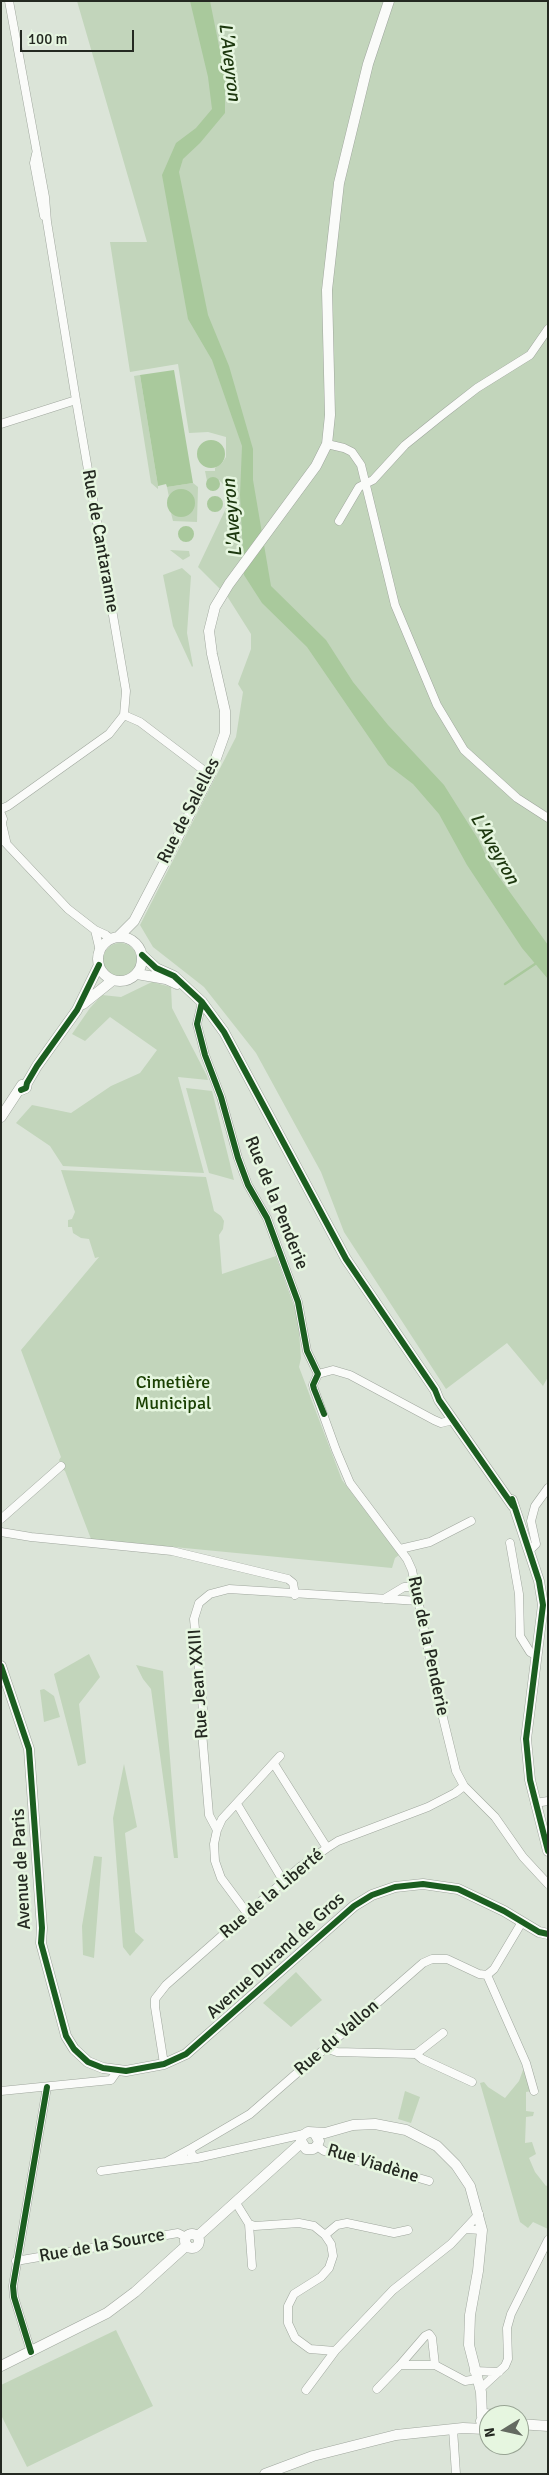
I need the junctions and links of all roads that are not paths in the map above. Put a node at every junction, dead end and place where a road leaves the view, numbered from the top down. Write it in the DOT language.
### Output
graph roads {
  1 [pos="389,1"];
  2 [pos="10,3"];
  3 [pos="1,6"];
  4 [pos="36,152"];
  5 [pos="47,222"];
  6 [pos="548,329"];
  7 [pos="76,400"];
  8 [pos="1,424"];
  9 [pos="327,444"];
  10 [pos="365,482"];
  11 [pos="339,521"];
  12 [pos="124,715"];
  13 [pos="210,775"];
  14 [pos="3,816"];
  15 [pos="548,818"];
  16 [pos="4,839"];
  17 [pos="134,921"];
  18 [pos="95,930"];
  19 [pos="115,938"];
  20 [pos="134,942"];
  21 [pos="100,951"];
  22 [pos="142,955"];
  23 [pos="99,965"];
  24 [pos="136,974"];
  25 [pos="113,980"];
  26 [pos="186,989"];
  27 [pos="202,1002"];
  28 [pos="77,1010"];
  29 [pos="1,1117"];
  30 [pos="318,1374"];
  31 [pos="455,1418"];
  32 [pos="61,1466"];
  33 [pos="548,1488"];
  34 [pos="1,1520"];
  35 [pos="471,1521"];
  36 [pos="1,1532"];
  37 [pos="510,1543"];
  38 [pos="400,1549"];
  39 [pos="530,1550"];
  40 [pos="412,1570"];
  41 [pos="404,1587"];
  42 [pos="416,1587"];
  43 [pos="295,1595"];
  44 [pos="384,1599"];
  45 [pos="419,1601"];
  46 [pos="546,1605"];
  47 [pos="537,1656"];
  48 [pos="1,1666"];
  49 [pos="280,1756"];
  50 [pos="274,1764"];
  51 [pos="464,1786"];
  52 [pos="548,1801"];
  53 [pos="535,1803"];
  54 [pos="237,1804"];
  55 [pos="218,1830"];
  56 [pos="327,1848"];
  57 [pos="548,1852"];
  58 [pos="284,1882"];
  59 [pos="548,1884"];
  60 [pos="246,1913"];
  61 [pos="522,1922"];
  62 [pos="543,1933"];
  63 [pos="548,1942"];
  64 [pos="487,1975"];
  65 [pos="443,2033"];
  66 [pos="325,2048"];
  67 [pos="416,2054"];
  68 [pos="164,2064"];
  69 [pos="118,2070"];
  70 [pos="472,2082"];
  71 [pos="47,2087"];
  72 [pos="1,2091"];
  73 [pos="534,2091"];
  74 [pos="290,2136"];
  75 [pos="308,2142"];
  76 [pos="192,2148"];
  77 [pos="197,2158"];
  78 [pos="166,2162"];
  79 [pos="102,2171"];
  80 [pos="429,2181"];
  81 [pos="236,2203"];
  82 [pos="480,2214"];
  83 [pos="249,2224"];
  84 [pos="465,2229"];
  85 [pos="408,2230"];
  86 [pos="482,2230"];
  87 [pos="325,2235"];
  88 [pos="548,2240"];
  89 [pos="186,2241"];
  90 [pos="16,2261"];
  91 [pos="252,2266"];
  92 [pos="335,2351"];
  93 [pos="31,2352"];
  94 [pos="400,2365"];
  95 [pos="1,2366"];
  96 [pos="435,2366"];
  97 [pos="499,2372"];
  98 [pos="476,2375"];
  99 [pos="377,2389"];
  100 [pos="306,2390"];
  101 [pos="481,2391"];
  102 [pos="484,2405"];
  103 [pos="479,2423"];
  104 [pos="529,2425"];
  105 [pos="548,2426"];
  106 [pos="452,2429"];
  107 [pos="266,2474"];
  108 [pos="456,2474"];
  1 -- 9 [label="street"];
  2 -- 3 [label="street"];
  2 -- 4 [label="street, Rue de Cantaranne"];
  4 -- 5 [label="street, Rue de Cantaranne"];
  4 -- 5 [label="street, Rue de Cantaranne"];
  5 -- 7 [label="street, Rue de Cantaranne"];
  6 -- 10 [label="street"];
  7 -- 8 [label="street"];
  7 -- 12 [label="street, Rue de Cantaranne"];
  9 -- 10 [label="street"];
  9 -- 13 [label="street, Rue de Salelles"];
  10 -- 11 [label="street"];
  10 -- 15 [label="street"];
  12 -- 13 [label="street"];
  12 -- 14 [label="street"];
  13 -- 17 [label="street, Rue de Salelles"];
  14 -- 16 [label="street"];
  16 -- 18 [label="street"];
  17 -- 19 [label="street, Rue de Salelles"];
  17 -- 20 [label="street, Rue de Salelles"];
  18 -- 19 [label="street"];
  18 -- 21 [label="street"];
  19 -- 20 [label="street"];
  19 -- 21 [label="street"];
  20 -- 22 [label="street"];
  21 -- 23 [label="street"];
  22 -- 24 [label="street"];
  22 -- 26 [label="street"];
  23 -- 25 [label="street"];
  23 -- 28 [label="street"];
  24 -- 25 [label="street"];
  24 -- 26 [label="street"];
  25 -- 28 [label="street"];
  26 -- 27 [label="street"];
  27 -- 30 [label="street, Rue de la Penderie"];
  27 -- 31 [label="street"];
  28 -- 29 [label="street"];
  30 -- 31 [label="street"];
  30 -- 38 [label="street, Rue de la Penderie"];
  31 -- 39 [label="street"];
  32 -- 34 [label="street"];
  33 -- 39 [label="street"];
  35 -- 38 [label="street"];
  36 -- 43 [label="street"];
  37 -- 47 [label="street"];
  38 -- 40 [label="street, Rue de la Penderie"];
  39 -- 46 [label="street"];
  40 -- 41 [label="street"];
  40 -- 42 [label="street, Rue de la Penderie"];
  41 -- 42 [label="street"];
  41 -- 44 [label="street"];
  42 -- 45 [label="street, Rue de la Penderie"];
  43 -- 44 [label="street, Rue Jean XXIII"];
  43 -- 55 [label="street, Rue Jean XXIII"];
  44 -- 45 [label="street, Rue Jean XXIII"];
  45 -- 51 [label="street, Rue de la Penderie"];
  46 -- 47 [label="street"];
  47 -- 53 [label="street"];
  48 -- 69 [label="street, Avenue de Paris"];
  49 -- 50 [label="street"];
  50 -- 54 [label="street"];
  50 -- 56 [label="street"];
  51 -- 56 [label="street, Rue de la Liberté"];
  51 -- 59 [label="street, Rue de la Penderie"];
  52 -- 53 [label="street"];
  53 -- 57 [label="street"];
  54 -- 55 [label="street"];
  54 -- 58 [label="street"];
  55 -- 60 [label="street"];
  56 -- 58 [label="street, Rue de la Liberté"];
  58 -- 60 [label="street, Rue de la Liberté"];
  60 -- 68 [label="street, Rue de la Liberté"];
  61 -- 62 [label="street, Avenue Durand de Gros"];
  61 -- 64 [label="street"];
  61 -- 68 [label="street, Avenue Durand de Gros"];
  62 -- 63 [label="street, Avenue Durand de Gros"];
  64 -- 66 [label="street, Rue du Vallon"];
  64 -- 73 [label="street"];
  65 -- 67 [label="street"];
  66 -- 67 [label="street"];
  66 -- 76 [label="street, Rue du Vallon"];
  67 -- 70 [label="street"];
  68 -- 69 [label="street, Avenue Durand de Gros"];
  69 -- 71 [label="street"];
  71 -- 72 [label="street"];
  71 -- 90 [label="street"];
  74 -- 75 [label="street, Rue du Vallon"];
  74 -- 75 [label="street"];
  74 -- 77 [label="street, Rue du Vallon"];
  75 -- 80 [label="street, Rue Viadène"];
  75 -- 81 [label="street"];
  75 -- 82 [label="street"];
  76 -- 77 [label="street"];
  76 -- 78 [label="street, Rue du Vallon"];
  77 -- 78 [label="street, Rue du Vallon"];
  78 -- 79 [label="street, Rue du Vallon"];
  81 -- 83 [label="street"];
  81 -- 89 [label="street"];
  82 -- 84 [label="street"];
  82 -- 86 [label="street"];
  83 -- 87 [label="street"];
  83 -- 91 [label="street"];
  84 -- 86 [label="street"];
  84 -- 92 [label="street"];
  85 -- 87 [label="street"];
  86 -- 98 [label="street"];
  87 -- 92 [label="street"];
  88 -- 97 [label="street"];
  89 -- 90 [label="street, Rue de la Source"];
  89 -- 93 [label="street"];
  90 -- 93 [label="street"];
  92 -- 100 [label="street"];
  93 -- 95 [label="street"];
  94 -- 96 [label="street"];
  94 -- 96 [label="street"];
  94 -- 99 [label="street"];
  96 -- 98 [label="street"];
  97 -- 98 [label="street"];
  97 -- 101 [label="street"];
  98 -- 101 [label="street"];
  101 -- 102 [label="street"];
  103 -- 106 [label="street"];
  104 -- 105 [label="street"];
  106 -- 107 [label="street"];
  106 -- 108 [label="street"];
}
